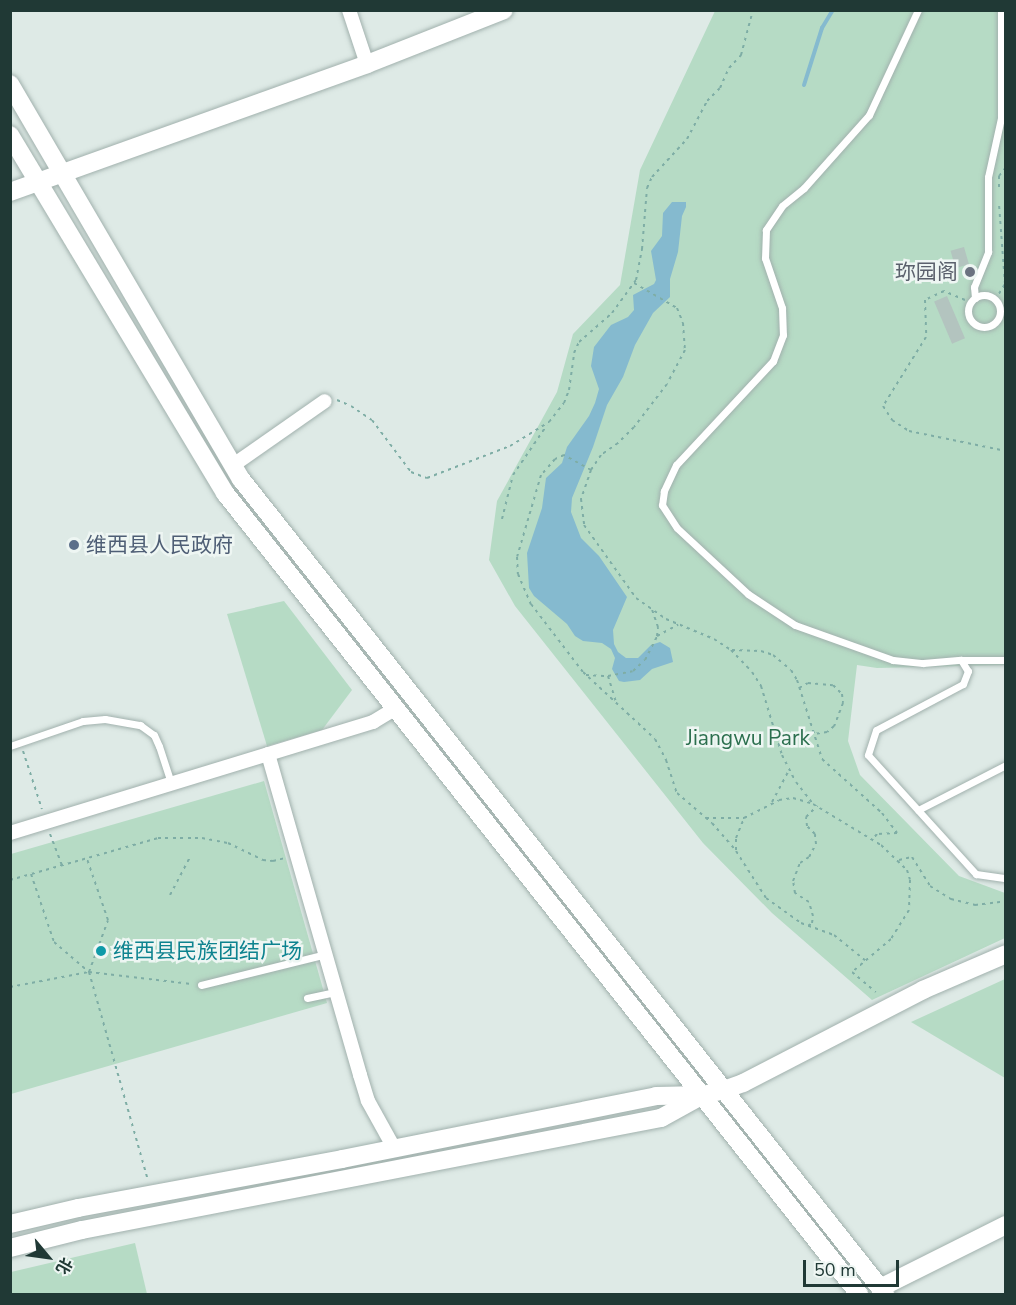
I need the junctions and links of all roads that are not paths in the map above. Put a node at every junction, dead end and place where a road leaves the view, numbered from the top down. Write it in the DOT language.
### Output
graph roads {
  1 [pos="349,10"];
  2 [pos="504,10"];
  3 [pos="918,10"];
  4 [pos="1001,10"];
  5 [pos="367,64"];
  6 [pos="10,84"];
  7 [pos="10,135"];
  8 [pos="63,174"];
  9 [pos="38,182"];
  10 [pos="10,192"];
  11 [pos="973,300"];
  12 [pos="1001,306"];
  13 [pos="325,401"];
  14 [pos="232,466"];
  15 [pos="962,660"];
  16 [pos="1005,660"];
  17 [pos="395,709"];
  18 [pos="10,746"];
  19 [pos="268,754"];
  20 [pos="1005,765"];
  21 [pos="171,784"];
  22 [pos="918,810"];
  23 [pos="10,833"];
  24 [pos="1005,878"];
  25 [pos="326,954"];
  26 [pos="1005,954"];
  27 [pos="201,985"];
  28 [pos="336,992"];
  29 [pos="308,998"];
  30 [pos="723,1090"];
  31 [pos="703,1095"];
  32 [pos="394,1148"];
  33 [pos="10,1224"];
  34 [pos="1005,1225"];
  35 [pos="10,1248"];
  36 [pos="883,1291"];
  37 [pos="859,1294"];
  1 -- 5 [label="street"];
  2 -- 5 [label="main road"];
  3 -- 15 [label="lane"];
  4 -- 11 [label="lane"];
  5 -- 8 [label="main road"];
  6 -- 8 [label="main road"];
  7 -- 9 [label="main road"];
  8 -- 9 [label="main road"];
  8 -- 14 [label="main road"];
  9 -- 10 [label="main road"];
  9 -- 17 [label="main road"];
  11 -- 12 [label="lane"];
  11 -- 12 [label="lane"];
  13 -- 14 [label="street"];
  14 -- 30 [label="main road"];
  15 -- 16 [label="lane"];
  15 -- 22 [label="lane"];
  17 -- 19 [label="street"];
  17 -- 31 [label="main road"];
  18 -- 21 [label="lane"];
  19 -- 21 [label="street"];
  19 -- 25 [label="street"];
  20 -- 22 [label="lane"];
  21 -- 23 [label="street"];
  22 -- 24 [label="lane"];
  25 -- 27 [label="lane"];
  25 -- 28 [label="street"];
  26 -- 30 [label="main road"];
  28 -- 29 [label="lane"];
  28 -- 32 [label="street"];
  30 -- 31 [label="main road"];
  30 -- 36 [label="main road"];
  31 -- 32 [label="main road"];
  31 -- 35 [label="main road"];
  31 -- 37 [label="main road"];
  32 -- 33 [label="main road"];
  34 -- 36 [label="main road"];
}
